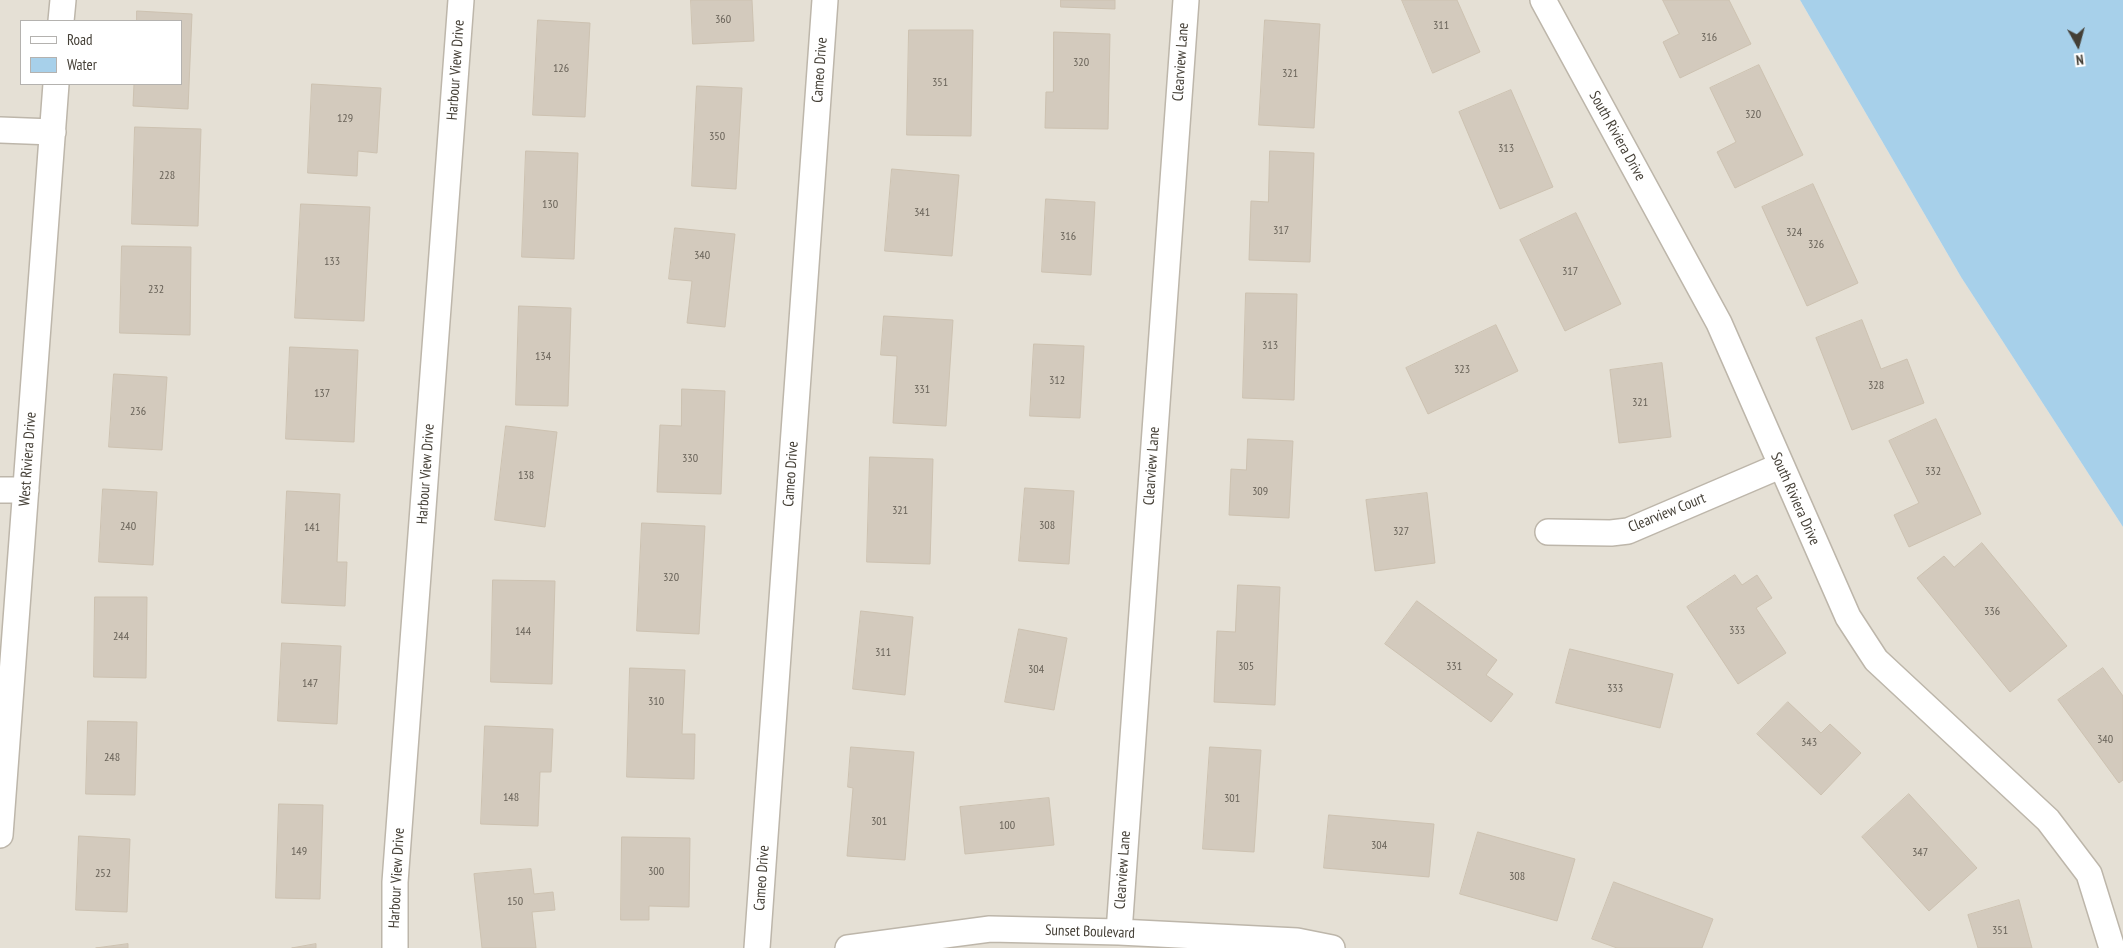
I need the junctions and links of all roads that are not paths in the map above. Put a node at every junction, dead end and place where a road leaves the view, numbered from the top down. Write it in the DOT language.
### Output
graph roads {
  1 [pos="63,0"];
  2 [pos="461,0"];
  3 [pos="825,0"];
  4 [pos="1186,0"];
  5 [pos="1543,0"];
  6 [pos="61,20"];
  7 [pos="56,85"];
  8 [pos="0,130"];
  9 [pos="53,132"];
  10 [pos="1780,466"];
  11 [pos="0,490"];
  12 [pos="26,490"];
  13 [pos="1548,532"];
  14 [pos="0,835"];
  15 [pos="1119,932"];
  16 [pos="396,948"];
  17 [pos="757,948"];
  18 [pos="848,948"];
  19 [pos="1332,948"];
  20 [pos="2112,948"];
  1 -- 6 [label="street"];
  2 -- 16 [label="street, Harbour View Drive"];
  3 -- 17 [label="street, Cameo Drive"];
  4 -- 15 [label="street, Clearview Lane"];
  5 -- 10 [label="street, South Riviera Drive"];
  7 -- 9 [label="street, West Riviera Drive"];
  8 -- 9 [label="street"];
  9 -- 12 [label="street, West Riviera Drive"];
  10 -- 13 [label="street, Clearview Court"];
  10 -- 20 [label="street, South Riviera Drive"];
  11 -- 12 [label="street"];
  12 -- 14 [label="street, West Riviera Drive"];
  15 -- 18 [label="street, Sunset Boulevard"];
  15 -- 19 [label="street, Sunset Boulevard"];
}
